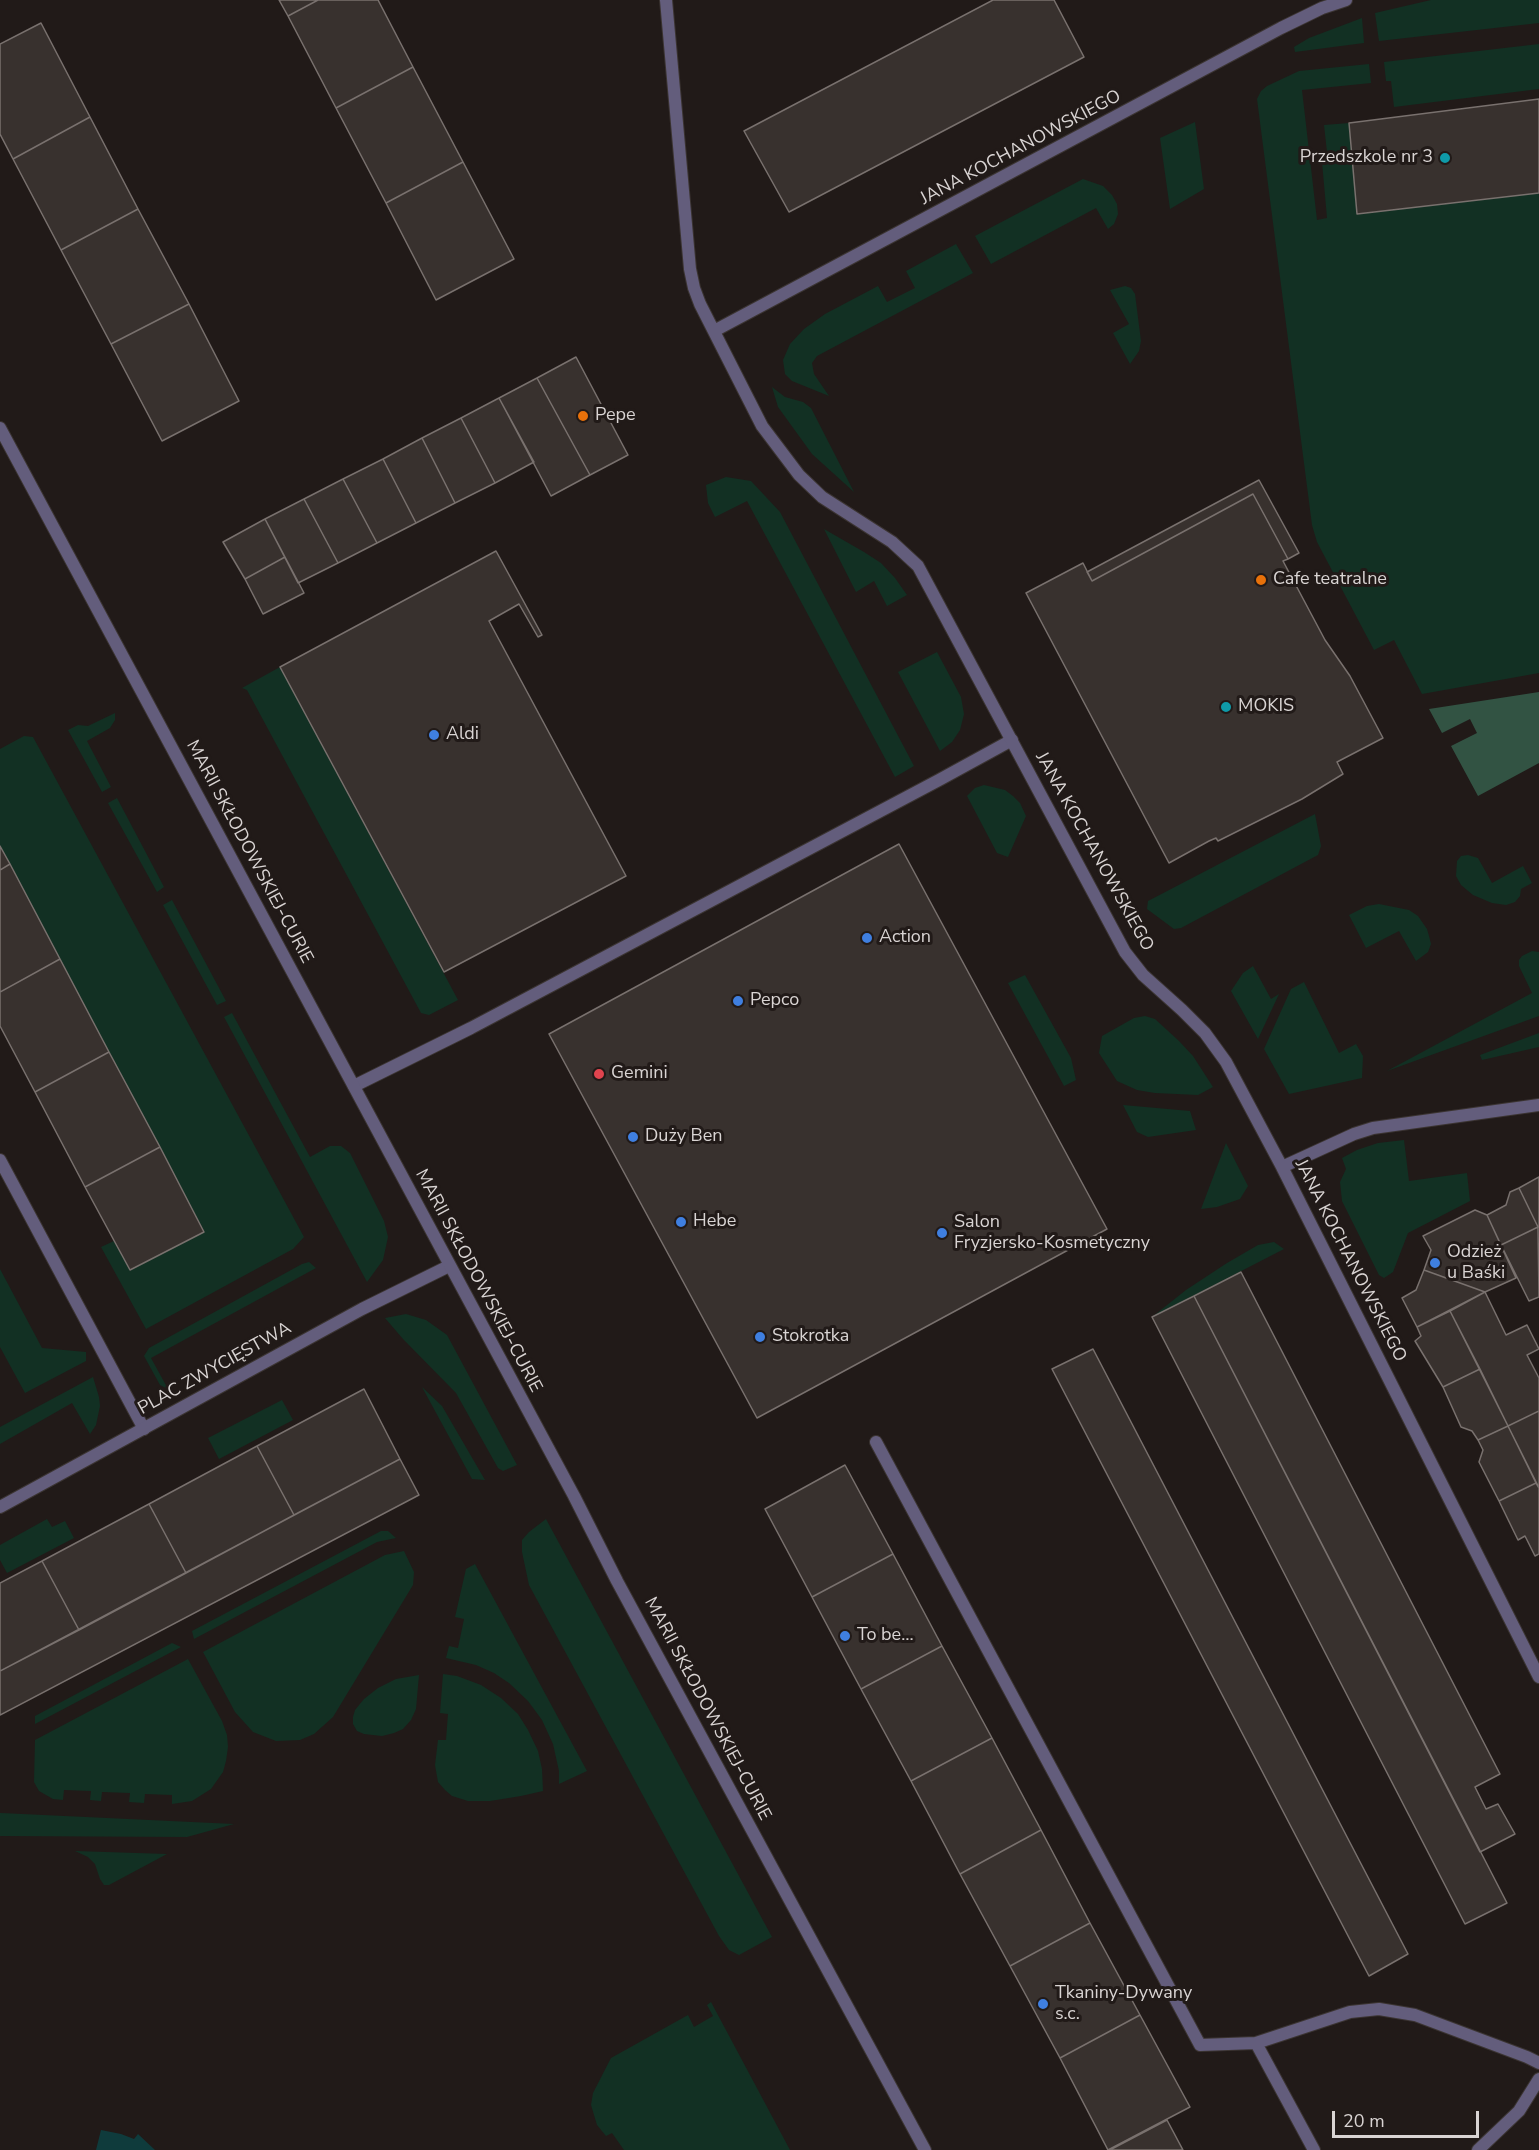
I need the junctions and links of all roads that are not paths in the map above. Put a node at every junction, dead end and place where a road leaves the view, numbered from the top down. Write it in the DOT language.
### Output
graph roads {
  1 [pos="666,0"];
  2 [pos="1346,0"];
  3 [pos="714,331"];
  4 [pos="0,428"];
  5 [pos="1011,740"];
  6 [pos="354,1086"];
  7 [pos="1539,1105"];
  8 [pos="0,1160"];
  9 [pos="1282,1167"];
  10 [pos="449,1266"];
  11 [pos="144,1429"];
  12 [pos="876,1442"];
  13 [pos="0,1507"];
  14 [pos="1539,1677"];
  15 [pos="1256,2043"];
  16 [pos="1539,2063"];
  17 [pos="1539,2079"];
  18 [pos="925,2150"];
  19 [pos="1314,2150"];
  20 [pos="1478,2150"];
  1 -- 3 [label="street, JANA KOCHANOWSKIEGO"];
  2 -- 3 [label="street, JANA KOCHANOWSKIEGO"];
  3 -- 5 [label="street, JANA KOCHANOWSKIEGO"];
  4 -- 6 [label="street, MARII SKŁODOWSKIEJ-CURIE"];
  5 -- 6 [label="street"];
  5 -- 9 [label="street, JANA KOCHANOWSKIEGO"];
  6 -- 10 [label="street, MARII SKŁODOWSKIEJ-CURIE"];
  7 -- 9 [label="street"];
  8 -- 11 [label="street"];
  9 -- 14 [label="street, JANA KOCHANOWSKIEGO"];
  10 -- 11 [label="street, PLAC ZWYCIĘSTWA"];
  10 -- 18 [label="street, MARII SKŁODOWSKIEJ-CURIE"];
  11 -- 13 [label="street, PLAC ZWYCIĘSTWA"];
  12 -- 15 [label="street"];
  15 -- 16 [label="street"];
  15 -- 19 [label="street"];
  17 -- 20 [label="street"];
}
